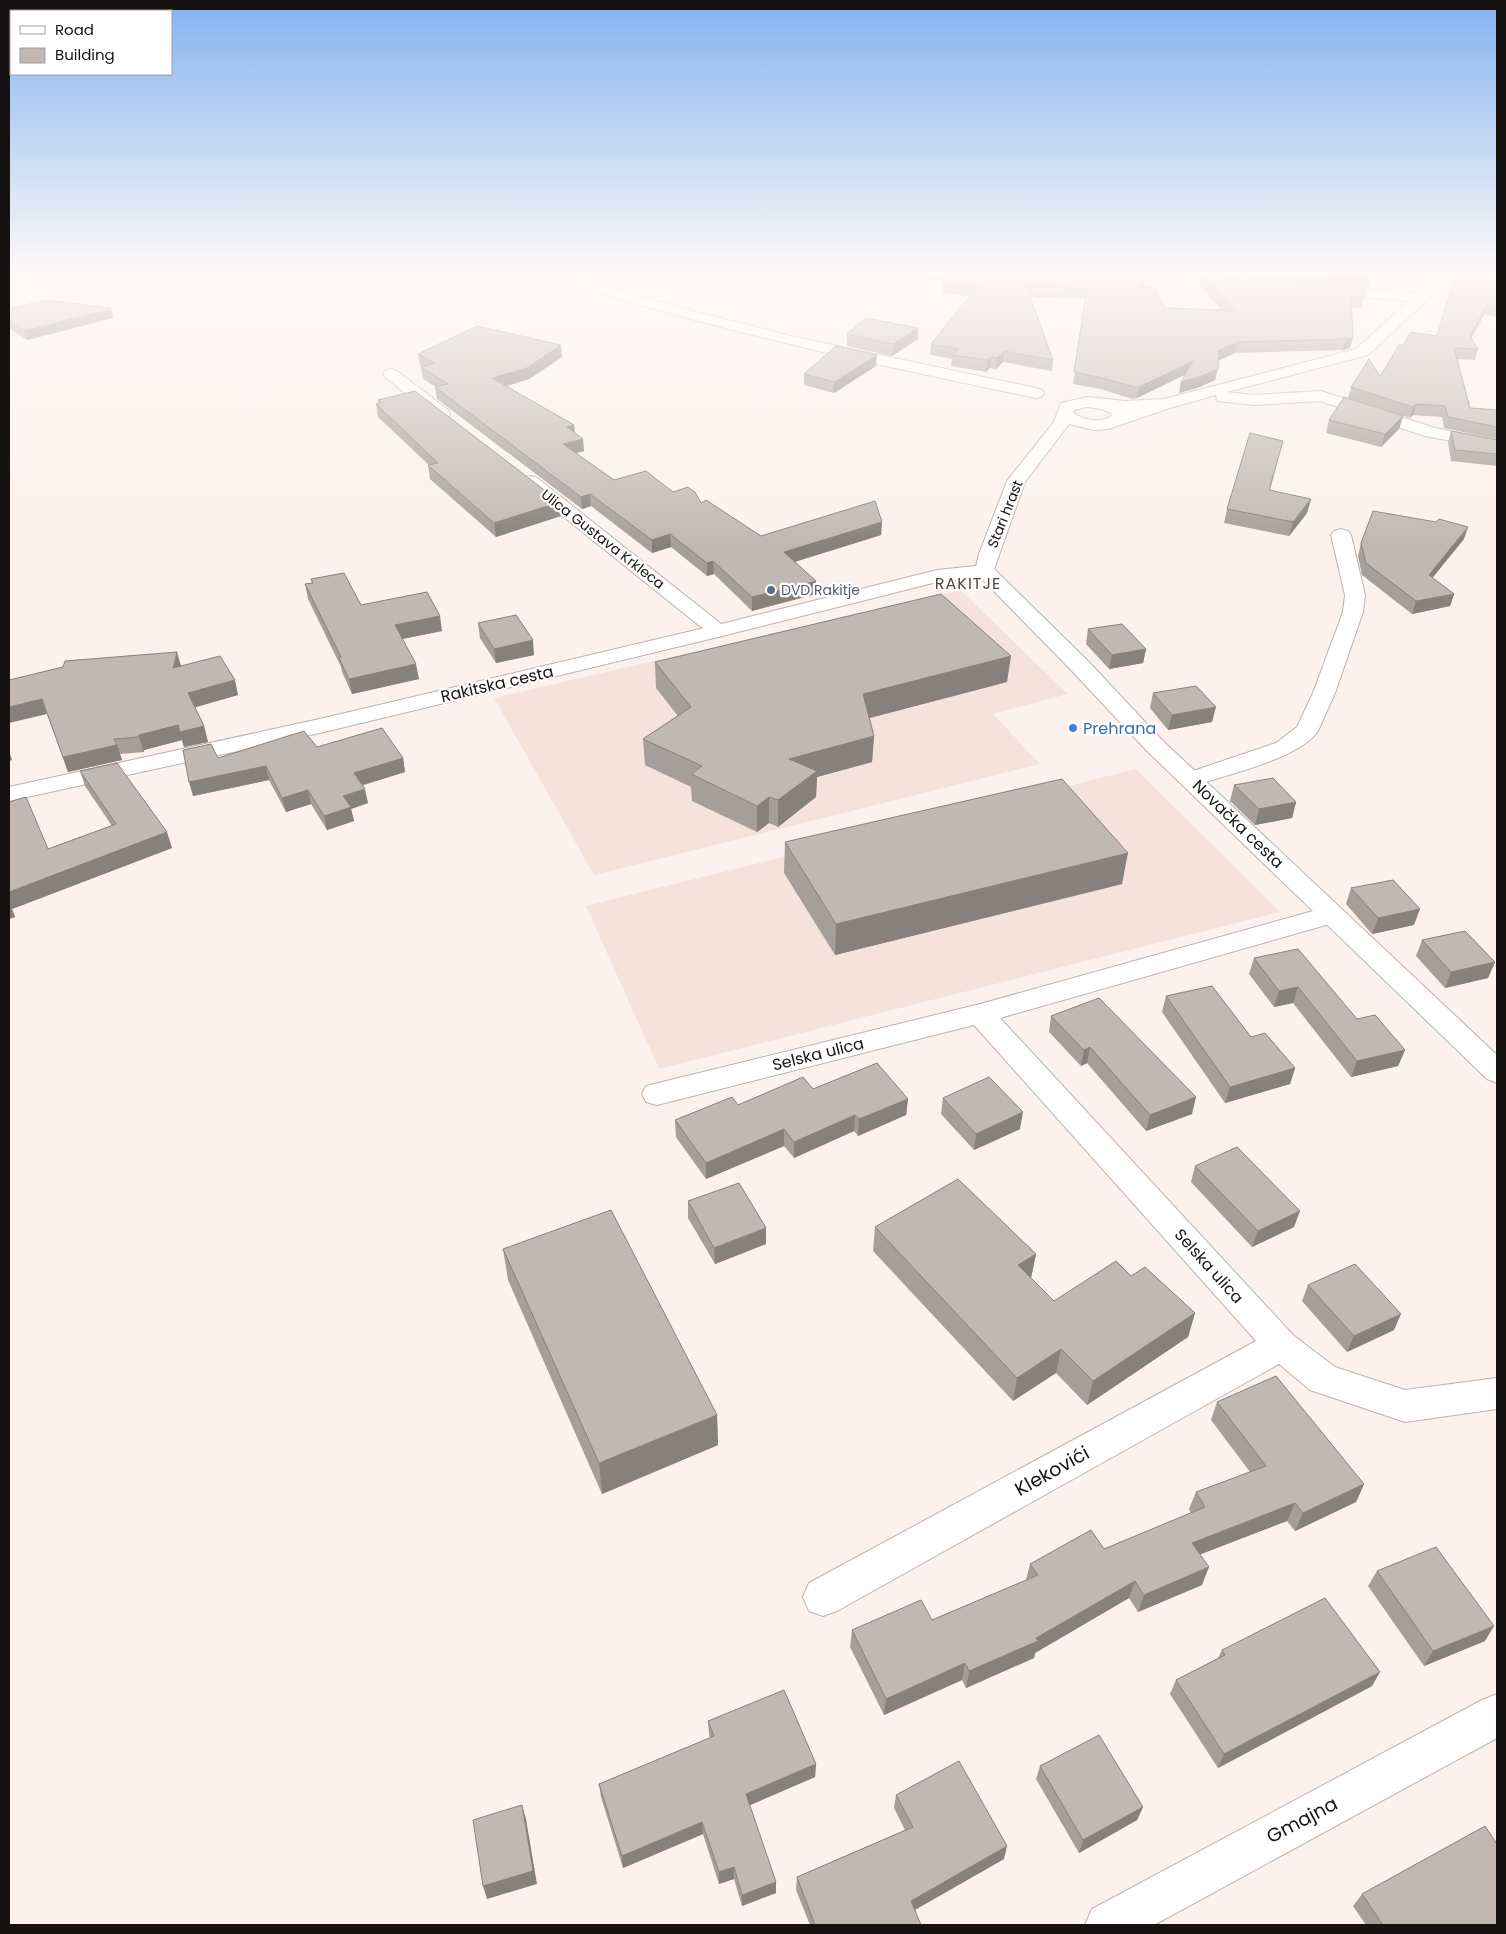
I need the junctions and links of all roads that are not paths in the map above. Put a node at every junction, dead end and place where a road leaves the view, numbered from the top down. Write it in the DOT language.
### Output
graph roads {
  1 [pos="893,365"];
  2 [pos="1314,365"];
  3 [pos="1357,365"];
  4 [pos="1350,372"];
  5 [pos="391,374"];
  6 [pos="1335,384"];
  7 [pos="1209,394"];
  8 [pos="1321,396"];
  9 [pos="1087,402"];
  10 [pos="1053,404"];
  11 [pos="1105,404"];
  12 [pos="1164,404"];
  13 [pos="1121,418"];
  14 [pos="454,423"];
  15 [pos="1094,425"];
  16 [pos="1497,445"];
  17 [pos="1033,459"];
  18 [pos="517,471"];
  19 [pos="1341,535"];
  20 [pos="985,572"];
  21 [pos="718,631"];
  22 [pos="1192,779"];
  23 [pos="9,794"];
  24 [pos="1331,915"];
  25 [pos="980,1014"];
  26 [pos="1497,1072"];
  27 [pos="657,1094"];
  28 [pos="1281,1345"];
  29 [pos="1497,1394"];
  30 [pos="823,1597"];
  31 [pos="1497,1714"];
  32 [pos="1108,1925"];
  1 -- 10 [label="street"];
  2 -- 7 [label="street"];
  3 -- 4 [label="street"];
  5 -- 14 [label="street"];
  6 -- 8 [label="street"];
  7 -- 8 [label="street"];
  7 -- 12 [label="street"];
  8 -- 16 [label="street"];
  9 -- 10 [label="street"];
  9 -- 10 [label="street"];
  9 -- 11 [label="street"];
  10 -- 15 [label="street"];
  10 -- 17 [label="street, Stari hrast"];
  11 -- 12 [label="street"];
  11 -- 13 [label="street"];
  12 -- 13 [label="street"];
  13 -- 15 [label="street, Stari hrast"];
  15 -- 17 [label="street, Stari hrast"];
  17 -- 20 [label="street, Stari hrast"];
  18 -- 21 [label="street, Ulica Gustava Krkleca"];
  19 -- 22 [label="street"];
  20 -- 21 [label="street, Rakitska cesta"];
  20 -- 22 [label="street, Novačka cesta"];
  21 -- 23 [label="street, Rakitska cesta"];
  22 -- 24 [label="street, Novačka cesta"];
  24 -- 25 [label="street, Selska ulica"];
  24 -- 26 [label="street, Novačka cesta"];
  25 -- 27 [label="street, Selska ulica"];
  25 -- 28 [label="street, Selska ulica"];
  28 -- 29 [label="street, Selska ulica"];
  28 -- 30 [label="street, Klekovići"];
  31 -- 32 [label="street, Gmajna"];
}
